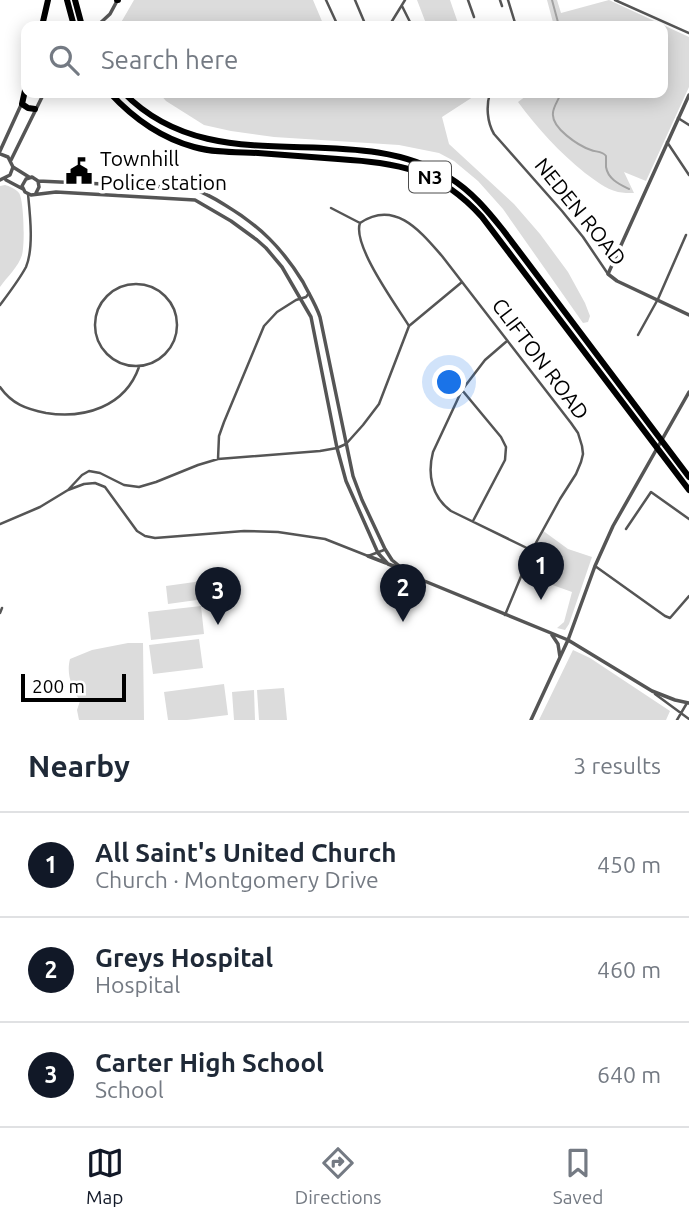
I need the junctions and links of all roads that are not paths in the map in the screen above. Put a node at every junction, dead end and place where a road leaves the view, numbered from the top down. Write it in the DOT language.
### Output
graph roads {
  1 [pos="48,0"];
  2 [pos="66,0"];
  3 [pos="75,0"];
  4 [pos="118,0"];
  5 [pos="326,0"];
  6 [pos="355,0"];
  7 [pos="405,0"];
  8 [pos="468,0"];
  9 [pos="500,0"];
  10 [pos="508,0"];
  11 [pos="615,0"];
  12 [pos="402,6"];
  13 [pos="502,6"];
  14 [pos="474,17"];
  15 [pos="43,21"];
  16 [pos="72,21"];
  17 [pos="81,21"];
  18 [pos="102,21"];
  19 [pos="336,21"];
  20 [pos="364,21"];
  21 [pos="392,21"];
  22 [pos="411,21"];
  23 [pos="514,21"];
  24 [pos="662,21"];
  25 [pos="668,24"];
  26 [pos="689,33"];
  27 [pos="689,94"];
  28 [pos="23,98"];
  29 [pos="25,98"];
  30 [pos="41,98"];
  31 [pos="115,98"];
  32 [pos="130,98"];
  33 [pos="488,98"];
  34 [pos="22,104"];
  35 [pos="35,109"];
  36 [pos="678,118"];
  37 [pos="689,125"];
  38 [pos="667,142"];
  39 [pos="0,153"];
  40 [pos="11,160"];
  41 [pos="13,167"];
  42 [pos="689,175"];
  43 [pos="29,177"];
  44 [pos="2,179"];
  45 [pos="38,181"];
  46 [pos="77,183"];
  47 [pos="23,189"];
  48 [pos="35,193"];
  49 [pos="76,193"];
  50 [pos="28,194"];
  51 [pos="29,204"];
  52 [pos="331,208"];
  53 [pos="236,211"];
  54 [pos="243,215"];
  55 [pos="231,220"];
  56 [pos="360,222"];
  57 [pos="237,225"];
  58 [pos="686,235"];
  59 [pos="608,274"];
  60 [pos="462,282"];
  61 [pos="308,292"];
  62 [pos="298,298"];
  63 [pos="658,299"];
  64 [pos="0,304"];
  65 [pos="689,315"];
  66 [pos="409,326"];
  67 [pos="638,335"];
  68 [pos="507,341"];
  69 [pos="139,366"];
  70 [pos="331,372"];
  71 [pos="323,377"];
  72 [pos="332,378"];
  73 [pos="0,387"];
  74 [pos="462,390"];
  75 [pos="689,392"];
  76 [pos="346,444"];
  77 [pos="337,448"];
  78 [pos="218,459"];
  79 [pos="82,475"];
  80 [pos="689,477"];
  81 [pos="84,484"];
  82 [pos="68,489"];
  83 [pos="689,490"];
  84 [pos="359,493"];
  85 [pos="352,496"];
  86 [pos="362,500"];
  87 [pos="356,504"];
  88 [pos="689,519"];
  89 [pos="473,522"];
  90 [pos="0,524"];
  91 [pos="626,529"];
  92 [pos="385,549"];
  93 [pos="532,550"];
  94 [pos="378,552"];
  95 [pos="368,556"];
  96 [pos="388,564"];
  97 [pos="595,566"];
  98 [pos="404,569"];
  99 [pos="689,596"];
  100 [pos="505,615"];
  101 [pos="550,633"];
  102 [pos="568,640"];
  103 [pos="560,659"];
  104 [pos="652,691"];
  105 [pos="688,703"];
  106 [pos="680,713"];
  107 [pos="689,719"];
  108 [pos="531,720"];
  109 [pos="677,720"];
  1 -- 15 [label="highway"];
  2 -- 16 [label="highway"];
  3 -- 17 [label="highway"];
  4 -- 18 [label="street"];
  5 -- 19 [label="street"];
  6 -- 20 [label="street"];
  7 -- 12 [label="street"];
  8 -- 14 [label="street"];
  9 -- 13 [label="street"];
  10 -- 23 [label="street"];
  11 -- 24 [label="street"];
  12 -- 21 [label="street"];
  12 -- 22 [label="street"];
  25 -- 26 [label="street"];
  27 -- 36 [label="street"];
  28 -- 34 [label="highway"];
  29 -- 34 [label="street"];
  30 -- 35 [label="street"];
  31 -- 83 [label="highway, N3"];
  32 -- 80 [label="highway, N3"];
  33 -- 59 [label="street, NEDEN ROAD"];
  34 -- 35 [label="highway"];
  34 -- 39 [label="street"];
  35 -- 40 [label="street"];
  36 -- 37 [label="street"];
  36 -- 38 [label="street"];
  38 -- 42 [label="street"];
  38 -- 59 [label="street"];
  39 -- 40 [label="street"];
  40 -- 41 [label="street"];
  41 -- 43 [label="street"];
  41 -- 44 [label="street"];
  43 -- 45 [label="street"];
  43 -- 47 [label="street"];
  44 -- 47 [label="street"];
  45 -- 46 [label="street"];
  45 -- 48 [label="street"];
  46 -- 49 [label="street"];
  46 -- 53 [label="street"];
  47 -- 50 [label="street"];
  48 -- 49 [label="street"];
  48 -- 50 [label="street"];
  48 -- 51 [label="street"];
  49 -- 55 [label="street"];
  50 -- 51 [label="street"];
  51 -- 64 [label="street"];
  52 -- 56 [label="street"];
  53 -- 54 [label="street"];
  53 -- 55 [label="street"];
  54 -- 57 [label="street"];
  54 -- 61 [label="street"];
  55 -- 57 [label="street"];
  56 -- 60 [label="street, CLIFTON ROAD"];
  56 -- 66 [label="street"];
  57 -- 62 [label="street"];
  58 -- 63 [label="street"];
  59 -- 63 [label="street, NEDEN ROAD"];
  60 -- 66 [label="street"];
  60 -- 68 [label="street, CLIFTON ROAD"];
  61 -- 62 [label="street"];
  61 -- 62 [label="street"];
  61 -- 70 [label="street"];
  62 -- 71 [label="street"];
  62 -- 78 [label="street"];
  63 -- 65 [label="street, NEDEN ROAD"];
  63 -- 67 [label="street"];
  66 -- 76 [label="street"];
  68 -- 74 [label="street"];
  68 -- 93 [label="street, CLIFTON ROAD"];
  69 -- 69 [label="street"];
  69 -- 73 [label="street"];
  70 -- 71 [label="street"];
  70 -- 72 [label="street"];
  71 -- 72 [label="street"];
  71 -- 77 [label="street"];
  72 -- 76 [label="street"];
  74 -- 89 [label="street"];
  74 -- 89 [label="street"];
  75 -- 97 [label="street"];
  76 -- 77 [label="street"];
  76 -- 84 [label="street"];
  77 -- 78 [label="street"];
  77 -- 85 [label="street"];
  78 -- 79 [label="street"];
  79 -- 81 [label="street"];
  79 -- 82 [label="street"];
  81 -- 82 [label="street"];
  81 -- 95 [label="street"];
  82 -- 90 [label="street"];
  84 -- 85 [label="street"];
  84 -- 86 [label="street"];
  85 -- 87 [label="street"];
  86 -- 87 [label="street"];
  86 -- 92 [label="street"];
  87 -- 94 [label="street"];
  88 -- 91 [label="street"];
  89 -- 93 [label="street"];
  92 -- 94 [label="street"];
  92 -- 98 [label="street"];
  93 -- 100 [label="street, CLIFTON ROAD"];
  94 -- 95 [label="street"];
  94 -- 96 [label="street"];
  95 -- 96 [label="street"];
  96 -- 98 [label="street"];
  97 -- 99 [label="street"];
  97 -- 102 [label="street"];
  98 -- 100 [label="street"];
  100 -- 101 [label="street"];
  101 -- 102 [label="street"];
  101 -- 103 [label="street"];
  102 -- 103 [label="street"];
  102 -- 104 [label="street"];
  103 -- 108 [label="street"];
  104 -- 105 [label="street"];
  104 -- 106 [label="street"];
  105 -- 106 [label="street"];
  106 -- 107 [label="street"];
  106 -- 109 [label="street"];
}
